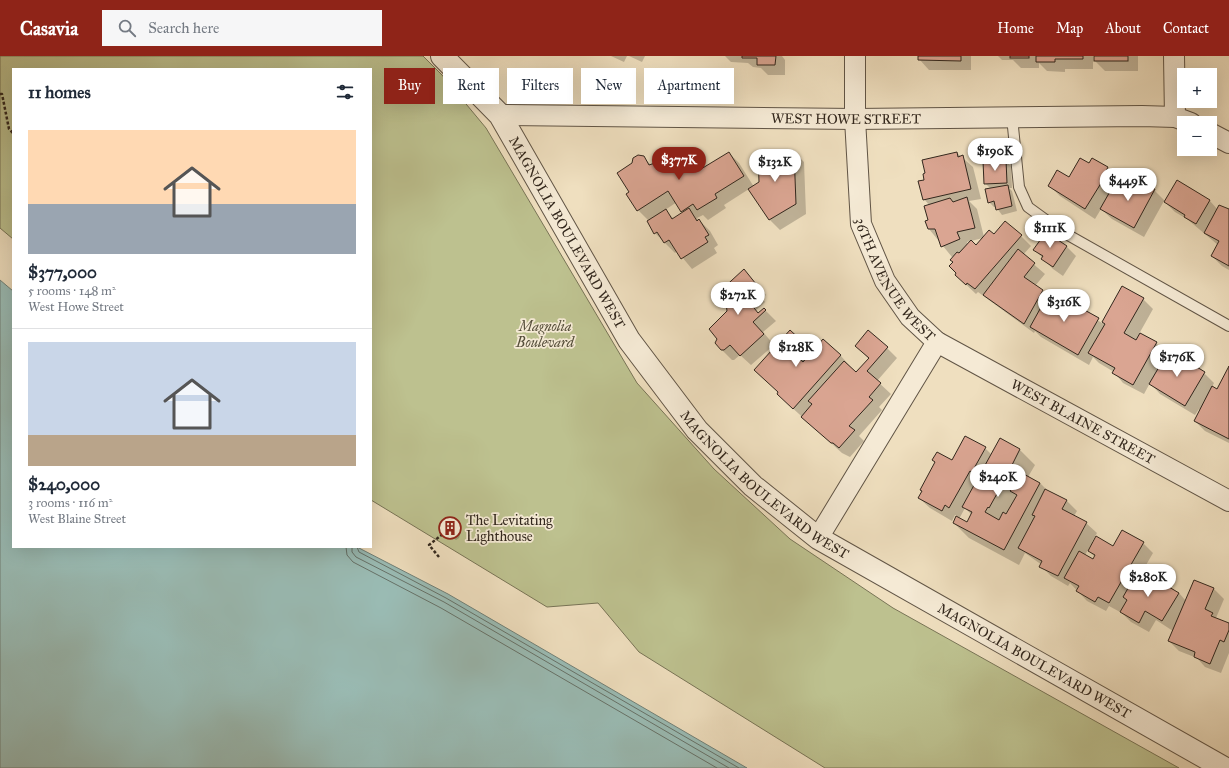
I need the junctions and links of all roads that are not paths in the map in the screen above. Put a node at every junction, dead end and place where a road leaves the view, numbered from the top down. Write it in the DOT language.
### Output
graph roads {
  1 [pos="442,56"];
  2 [pos="855,56"];
  3 [pos="1174,56"];
  4 [pos="500,115"];
  5 [pos="1182,116"];
  6 [pos="1012,117"];
  7 [pos="855,119"];
  8 [pos="1177,119"];
  9 [pos="1217,137"];
  10 [pos="1229,144"];
  11 [pos="1229,326"];
  12 [pos="937,342"];
  13 [pos="1229,501"];
  14 [pos="818,538"];
  15 [pos="1224,768"];
  1 -- 4 [label="street, MAGNOLIA BOULEVARD WEST"];
  2 -- 7 [label="street, 36TH AVENUE WEST"];
  3 -- 5 [label="street"];
  4 -- 7 [label="street, WEST HOWE STREET"];
  4 -- 14 [label="street, MAGNOLIA BOULEVARD WEST"];
  6 -- 7 [label="street, WEST HOWE STREET"];
  6 -- 8 [label="street, WEST HOWE STREET"];
  6 -- 11 [label="lane"];
  7 -- 12 [label="street, 36TH AVENUE WEST"];
  9 -- 10 [label="street"];
  12 -- 13 [label="street, WEST BLAINE STREET"];
  12 -- 14 [label="street, 36TH AVENUE WEST"];
  14 -- 15 [label="street, MAGNOLIA BOULEVARD WEST"];
}
